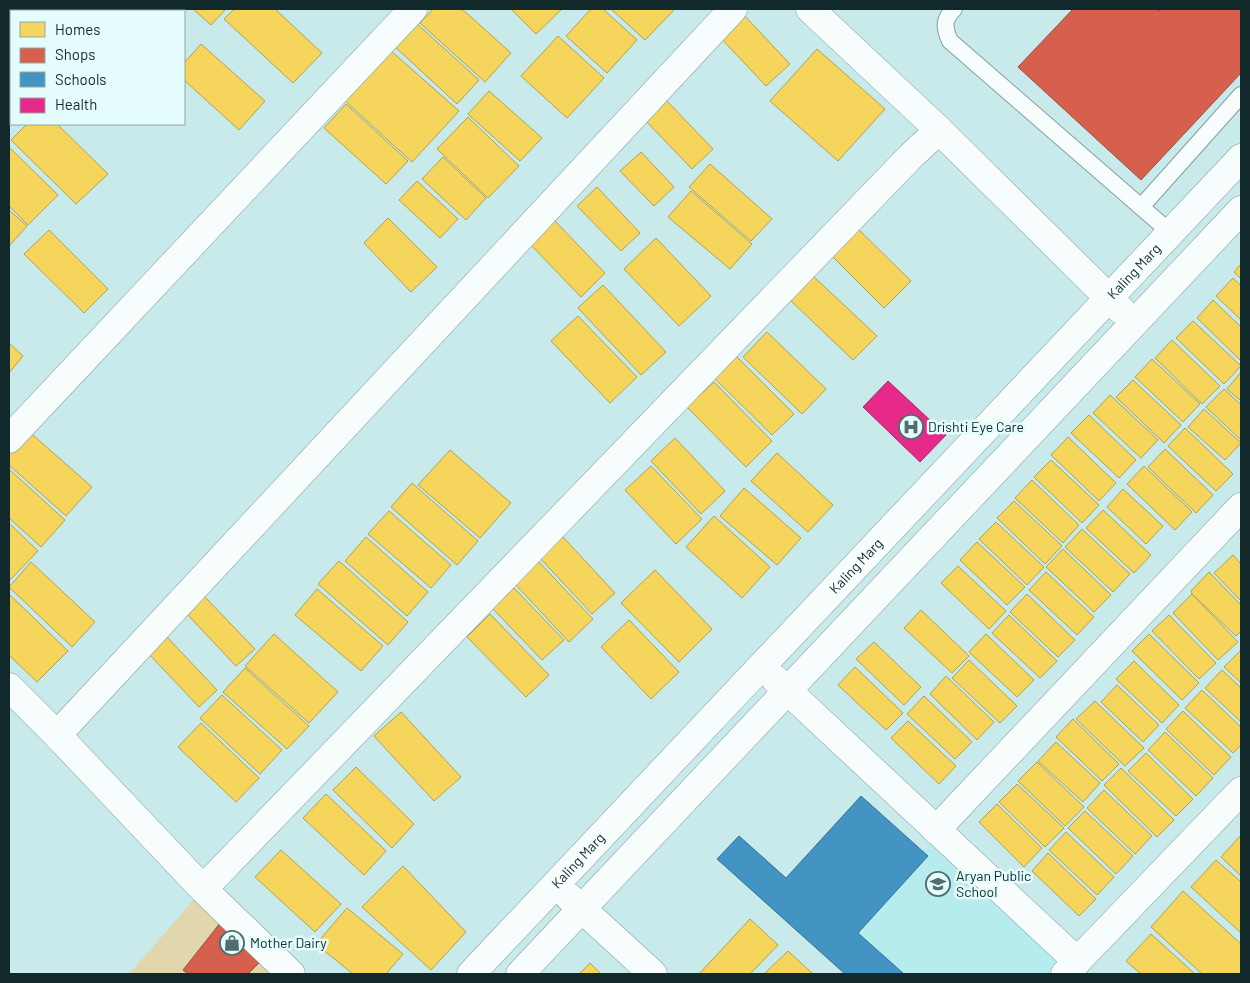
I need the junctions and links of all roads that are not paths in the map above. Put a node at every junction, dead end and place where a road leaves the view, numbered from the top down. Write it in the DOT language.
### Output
graph roads {
  1 [pos="413,9"];
  2 [pos="733,9"];
  3 [pos="810,9"];
  4 [pos="954,9"];
  5 [pos="1241,95"];
  6 [pos="939,130"];
  7 [pos="1241,158"];
  8 [pos="1141,207"];
  9 [pos="1241,210"];
  10 [pos="1171,233"];
  11 [pos="1109,298"];
  12 [pos="1135,323"];
  13 [pos="9,439"];
  14 [pos="1241,506"];
  15 [pos="762,666"];
  16 [pos="9,687"];
  17 [pos="788,691"];
  18 [pos="57,734"];
  19 [pos="1241,791"];
  20 [pos="936,830"];
  21 [pos="555,884"];
  22 [pos="203,889"];
  23 [pos="582,909"];
  24 [pos="1071,968"];
  25 [pos="291,974"];
  26 [pos="471,974"];
  27 [pos="520,974"];
  28 [pos="653,974"];
  1 -- 13 [label="street"];
  2 -- 18 [label="street"];
  3 -- 6 [label="street"];
  4 -- 8 [label="lane"];
  5 -- 8 [label="lane"];
  6 -- 11 [label="street"];
  6 -- 22 [label="street"];
  7 -- 10 [label="street, Kaling Marg"];
  8 -- 10 [label="lane"];
  9 -- 12 [label="street"];
  10 -- 11 [label="street, Kaling Marg"];
  11 -- 12 [label="street"];
  11 -- 15 [label="street, Kaling Marg"];
  12 -- 17 [label="street"];
  14 -- 20 [label="street"];
  15 -- 17 [label="street"];
  15 -- 21 [label="street, Kaling Marg"];
  16 -- 18 [label="street"];
  17 -- 20 [label="street"];
  17 -- 23 [label="street"];
  18 -- 22 [label="street"];
  19 -- 24 [label="street"];
  20 -- 24 [label="street"];
  21 -- 23 [label="street"];
  21 -- 26 [label="street, Kaling Marg"];
  22 -- 25 [label="street"];
  23 -- 27 [label="street"];
  23 -- 28 [label="street"];
}
